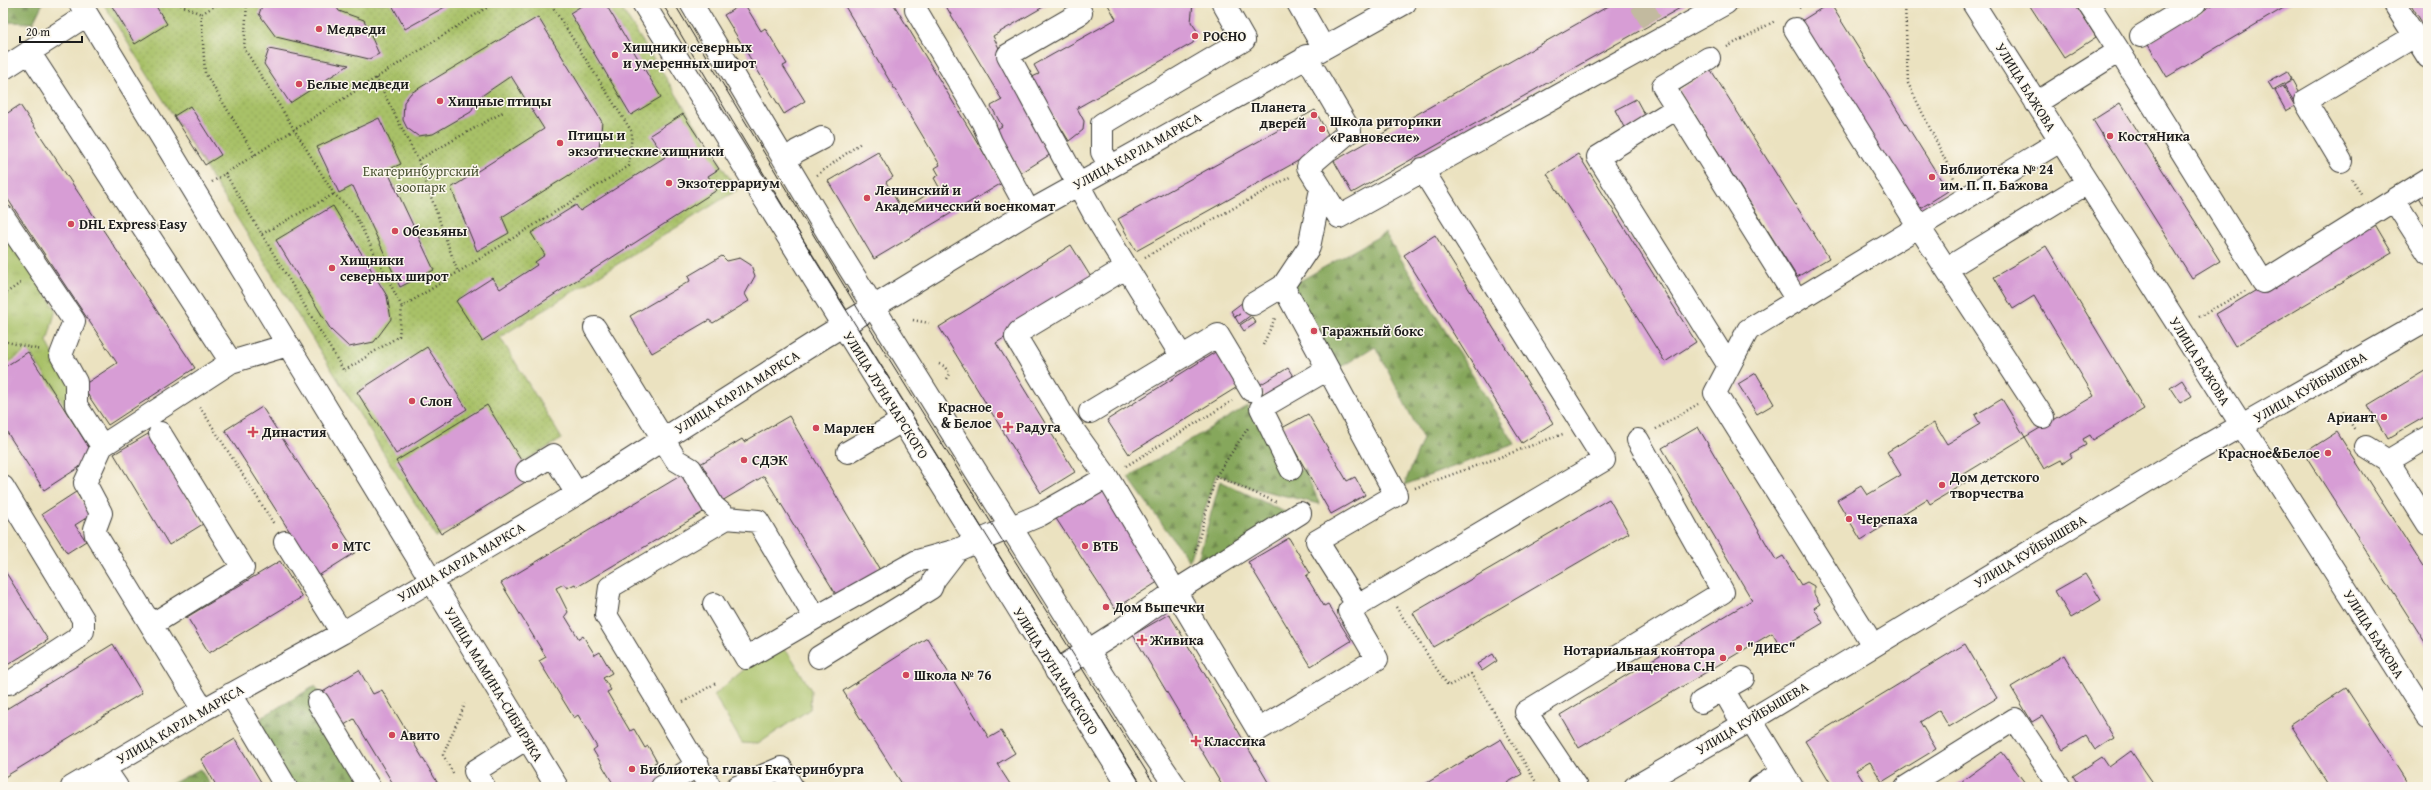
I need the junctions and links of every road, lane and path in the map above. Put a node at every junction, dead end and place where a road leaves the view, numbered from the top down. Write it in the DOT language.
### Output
graph roads {
  1 [pos="177,3"];
  2 [pos="220,3"];
  3 [pos="247,3"];
  4 [pos="494,3"];
  5 [pos="550,3"];
  6 [pos="643,3"];
  7 [pos="691,3"];
  8 [pos="1223,3"];
  9 [pos="1298,3"];
  10 [pos="1405,3"];
  11 [pos="1726,3"];
  12 [pos="1807,3"];
  13 [pos="1905,3"];
  14 [pos="1973,3"];
  15 [pos="2088,3"];
  16 [pos="2195,3"];
  17 [pos="2394,3"];
  18 [pos="84,9"];
  19 [pos="916,10"];
  20 [pos="1081,13"];
  21 [pos="201,14"];
  22 [pos="1790,19"];
  23 [pos="2141,36"];
  24 [pos="2415,36"];
  25 [pos="2118,51"];
  26 [pos="29,52"];
  27 [pos="1314,52"];
  28 [pos="2428,57"];
  29 [pos="1709,58"];
  30 [pos="3,69"];
  31 [pos="376,78"];
  32 [pos="2036,103"];
  33 [pos="1676,108"];
  34 [pos="505,111"];
  35 [pos="295,130"];
  36 [pos="822,138"];
  37 [pos="2060,141"];
  38 [pos="862,142"];
  39 [pos="255,155"];
  40 [pos="418,160"];
  41 [pos="785,160"];
  42 [pos="2342,161"];
  43 [pos="1110,166"];
  44 [pos="1308,167"];
  45 [pos="1422,170"];
  46 [pos="820,172"];
  47 [pos="225,173"];
  48 [pos="2428,179"];
  49 [pos="213,181"];
  50 [pos="2087,183"];
  51 [pos="1078,184"];
  52 [pos="1322,189"];
  53 [pos="334,194"];
  54 [pos="2394,200"];
  55 [pos="1954,205"];
  56 [pos="1029,212"];
  57 [pos="2373,213"];
  58 [pos="3,216"];
  59 [pos="1919,227"];
  60 [pos="262,234"];
  61 [pos="2428,253"];
  62 [pos="1127,267"];
  63 [pos="1948,268"];
  64 [pos="458,273"];
  65 [pos="2263,282"];
  66 [pos="1283,286"];
  67 [pos="1797,300"];
  68 [pos="1253,304"];
  69 [pos="402,307"];
  70 [pos="873,307"];
  71 [pos="2197,318"];
  72 [pos="2428,319"];
  73 [pos="913,320"];
  74 [pos="929,323"];
  75 [pos="843,326"];
  76 [pos="594,328"];
  77 [pos="1272,328"];
  78 [pos="3,341"];
  79 [pos="1263,345"];
  80 [pos="288,346"];
  81 [pos="61,355"];
  82 [pos="1182,357"];
  83 [pos="231,362"];
  84 [pos="939,364"];
  85 [pos="1729,366"];
  86 [pos="1328,369"];
  87 [pos="947,379"];
  88 [pos="189,390"];
  89 [pos="1715,393"];
  90 [pos="1256,399"];
  91 [pos="1090,412"];
  92 [pos="2043,417"];
  93 [pos="902,421"];
  94 [pos="2242,426"];
  95 [pos="1584,427"];
  96 [pos="160,433"];
  97 [pos="2428,437"];
  98 [pos="664,438"];
  99 [pos="1638,440"];
  100 [pos="102,446"];
  101 [pos="2366,447"];
  102 [pos="848,452"];
  103 [pos="2388,461"];
  104 [pos="1291,469"];
  105 [pos="527,471"];
  106 [pos="1115,472"];
  107 [pos="1216,476"];
  108 [pos="3,487"];
  109 [pos="577,494"];
  110 [pos="1396,494"];
  111 [pos="1300,513"];
  112 [pos="727,518"];
  113 [pos="2428,524"];
  114 [pos="1012,529"];
  115 [pos="286,542"];
  116 [pos="977,543"];
  117 [pos="957,550"];
  118 [pos="1194,558"];
  119 [pos="431,581"];
  120 [pos="1385,590"];
  121 [pos="1174,592"];
  122 [pos="714,604"];
  123 [pos="1358,606"];
  124 [pos="815,618"];
  125 [pos="151,625"];
  126 [pos="342,632"];
  127 [pos="1873,645"];
  128 [pos="1088,651"];
  129 [pos="819,657"];
  130 [pos="1056,671"];
  131 [pos="1743,678"];
  132 [pos="9,683"];
  133 [pos="716,683"];
  134 [pos="1723,689"];
  135 [pos="231,694"];
  136 [pos="318,702"];
  137 [pos="1701,702"];
  138 [pos="465,704"];
  139 [pos="203,710"];
  140 [pos="665,712"];
  141 [pos="2428,718"];
  142 [pos="1747,722"];
  143 [pos="527,738"];
  144 [pos="698,765"];
  145 [pos="104,768"];
  146 [pos="454,774"];
  147 [pos="1788,779"];
  148 [pos="72,787"];
  149 [pos="117,787"];
  150 [pos="286,787"];
  151 [pos="369,787"];
  152 [pos="484,787"];
  153 [pos="558,787"];
  154 [pos="662,787"];
  155 [pos="710,787"];
  156 [pos="737,787"];
  157 [pos="792,787"];
  158 [pos="1129,787"];
  159 [pos="1176,787"];
  160 [pos="1539,787"];
  161 [pos="1576,787"];
  162 [pos="1634,787"];
  163 [pos="1759,787"];
  164 [pos="1906,787"];
  165 [pos="2060,787"];
  1 -- 21 [label="path"];
  2 -- 21 [label="path"];
  3 -- 35 [label="path"];
  4 -- 31 [label="path"];
  5 -- 64 [label="path"];
  6 -- 75 [label="street, УЛИЦА ЛУНАЧАРСКОГО"];
  7 -- 41 [label="street"];
  8 -- 43 [label="street"];
  9 -- 27 [label="street"];
  10 -- 27 [label="street, УЛИЦА КАРЛА МАРКСА"];
  11 -- 45 [label="street"];
  12 -- 22 [label="path"];
  13 -- 55 [label="path"];
  14 -- 32 [label="street, УЛИЦА БАЖОВА"];
  15 -- 25 [label="street"];
  16 -- 23 [label="street"];
  17 -- 24 [label="street"];
  18 -- 26 [label="street"];
  18 -- 80 [label="street, УЛИЦА МАМИНА-СИБИРЯКА"];
  19 -- 56 [label="street"];
  20 -- 51 [label="street"];
  21 -- 39 [label="path"];
  22 -- 29 [label="path"];
  22 -- 59 [label="street"];
  24 -- 28 [label="street"];
  24 -- 42 [label="street"];
  25 -- 32 [label="street"];
  25 -- 65 [label="street"];
  26 -- 30 [label="street"];
  26 -- 83 [label="street"];
  27 -- 43 [label="street, УЛИЦА КАРЛА МАРКСА"];
  27 -- 44 [label="street"];
  29 -- 33 [label="street"];
  31 -- 35 [label="path"];
  31 -- 40 [label="path"];
  32 -- 37 [label="street, УЛИЦА БАЖОВА"];
  33 -- 67 [label="street"];
  33 -- 85 [label="street"];
  34 -- 40 [label="path"];
  35 -- 39 [label="path"];
  35 -- 53 [label="path"];
  36 -- 41 [label="street"];
  37 -- 50 [label="street, УЛИЦА БАЖОВА"];
  37 -- 55 [label="street"];
  38 -- 46 [label="path"];
  39 -- 47 [label="path"];
  40 -- 64 [label="path"];
  41 -- 70 [label="street"];
  42 -- 57 [label="path"];
  43 -- 51 [label="street, УЛИЦА КАРЛА МАРКСА"];
  44 -- 52 [label="street"];
  44 -- 62 [label="path"];
  45 -- 52 [label="street"];
  45 -- 95 [label="street"];
  47 -- 49 [label="path"];
  47 -- 60 [label="path"];
  48 -- 54 [label="street"];
  50 -- 63 [label="street"];
  50 -- 94 [label="street, УЛИЦА БАЖОВА"];
  51 -- 56 [label="street, УЛИЦА КАРЛА МАРКСА"];
  51 -- 62 [label="street"];
  52 -- 66 [label="street"];
  53 -- 60 [label="path"];
  53 -- 69 [label="path"];
  54 -- 57 [label="street"];
  54 -- 61 [label="street"];
  55 -- 59 [label="street"];
  56 -- 70 [label="street, УЛИЦА КАРЛА МАРКСА"];
  57 -- 65 [label="street"];
  58 -- 81 [label="street"];
  59 -- 63 [label="street"];
  59 -- 67 [label="street"];
  60 -- 69 [label="path"];
  62 -- 82 [label="street"];
  62 -- 106 [label="street"];
  63 -- 92 [label="street"];
  64 -- 69 [label="path"];
  65 -- 71 [label="path"];
  66 -- 68 [label="street"];
  66 -- 86 [label="street"];
  67 -- 85 [label="street"];
  70 -- 75 [label="street, УЛИЦА КАРЛА МАРКСА"];
  70 -- 114 [label="street"];
  72 -- 94 [label="street, УЛИЦА КУЙБЫШЕВА"];
  73 -- 74 [label="path"];
  75 -- 93 [label="street, УЛИЦА ЛУНАЧАРСКОГО"];
  75 -- 98 [label="street, УЛИЦА КАРЛА МАРКСА"];
  76 -- 98 [label="street"];
  77 -- 79 [label="path"];
  78 -- 81 [label="path"];
  80 -- 83 [label="street"];
  80 -- 119 [label="street, УЛИЦА МАМИНА-СИБИРЯКА"];
  81 -- 100 [label="street"];
  82 -- 90 [label="street"];
  82 -- 91 [label="street"];
  83 -- 88 [label="street"];
  84 -- 87 [label="path"];
  85 -- 89 [label="street"];
  86 -- 90 [label="street"];
  86 -- 110 [label="street"];
  88 -- 100 [label="street"];
  88 -- 115 [label="path"];
  89 -- 99 [label="path"];
  89 -- 127 [label="street"];
  90 -- 104 [label="street"];
  90 -- 106 [label="path"];
  90 -- 107 [label="path"];
  93 -- 102 [label="street"];
  93 -- 116 [label="street, УЛИЦА ЛУНАЧАРСКОГО"];
  94 -- 127 [label="street, УЛИЦА КУЙБЫШЕВА"];
  94 -- 141 [label="street, УЛИЦА БАЖОВА"];
  95 -- 110 [label="path"];
  95 -- 120 [label="street"];
  96 -- 125 [label="street"];
  97 -- 103 [label="street"];
  98 -- 109 [label="street, УЛИЦА КАРЛА МАРКСА"];
  98 -- 112 [label="street"];
  99 -- 161 [label="street"];
  100 -- 125 [label="street"];
  101 -- 103 [label="street"];
  103 -- 113 [label="street"];
  105 -- 109 [label="street"];
  106 -- 114 [label="street"];
  106 -- 121 [label="street"];
  107 -- 111 [label="path"];
  107 -- 118 [label="path"];
  108 -- 132 [label="street"];
  109 -- 119 [label="street, УЛИЦА КАРЛА МАРКСА"];
  110 -- 123 [label="street"];
  111 -- 121 [label="street"];
  112 -- 124 [label="street"];
  112 -- 140 [label="street"];
  114 -- 116 [label="street"];
  114 -- 128 [label="street"];
  115 -- 126 [label="street"];
  116 -- 117 [label="street"];
  116 -- 130 [label="street, УЛИЦА ЛУНАЧАРСКОГО"];
  117 -- 124 [label="street"];
  117 -- 129 [label="street"];
  119 -- 126 [label="street, УЛИЦА КАРЛА МАРКСА"];
  119 -- 143 [label="street, УЛИЦА МАМИНА-СИБИРЯКА"];
  120 -- 123 [label="street"];
  120 -- 160 [label="path"];
  121 -- 123 [label="street"];
  121 -- 128 [label="street"];
  122 -- 124 [label="street"];
  125 -- 139 [label="street"];
  126 -- 135 [label="street, УЛИЦА КАРЛА МАРКСА"];
  127 -- 142 [label="street, УЛИЦА КУЙБЫШЕВА"];
  128 -- 130 [label="street"];
  128 -- 159 [label="street"];
  130 -- 158 [label="street, УЛИЦА ЛУНАЧАРСКОГО"];
  131 -- 134 [label="street"];
  133 -- 140 [label="path"];
  134 -- 137 [label="street"];
  134 -- 142 [label="street"];
  135 -- 139 [label="street, УЛИЦА КАРЛА МАРКСА"];
  135 -- 150 [label="street"];
  136 -- 151 [label="street"];
  138 -- 146 [label="path"];
  139 -- 145 [label="street, УЛИЦА КАРЛА МАРКСА"];
  140 -- 144 [label="street"];
  142 -- 147 [label="street"];
  142 -- 162 [label="street, УЛИЦА КУЙБЫШЕВА"];
  143 -- 152 [label="street"];
  143 -- 153 [label="street, УЛИЦА МАМИНА-СИБИРЯКА"];
  144 -- 154 [label="street"];
  144 -- 155 [label="street"];
  145 -- 148 [label="street, УЛИЦА КАРЛА МАРКСА"];
  145 -- 149 [label="street"];
  147 -- 163 [label="street"];
  156 -- 157 [label="street"];
  164 -- 165 [label="street"];
}
